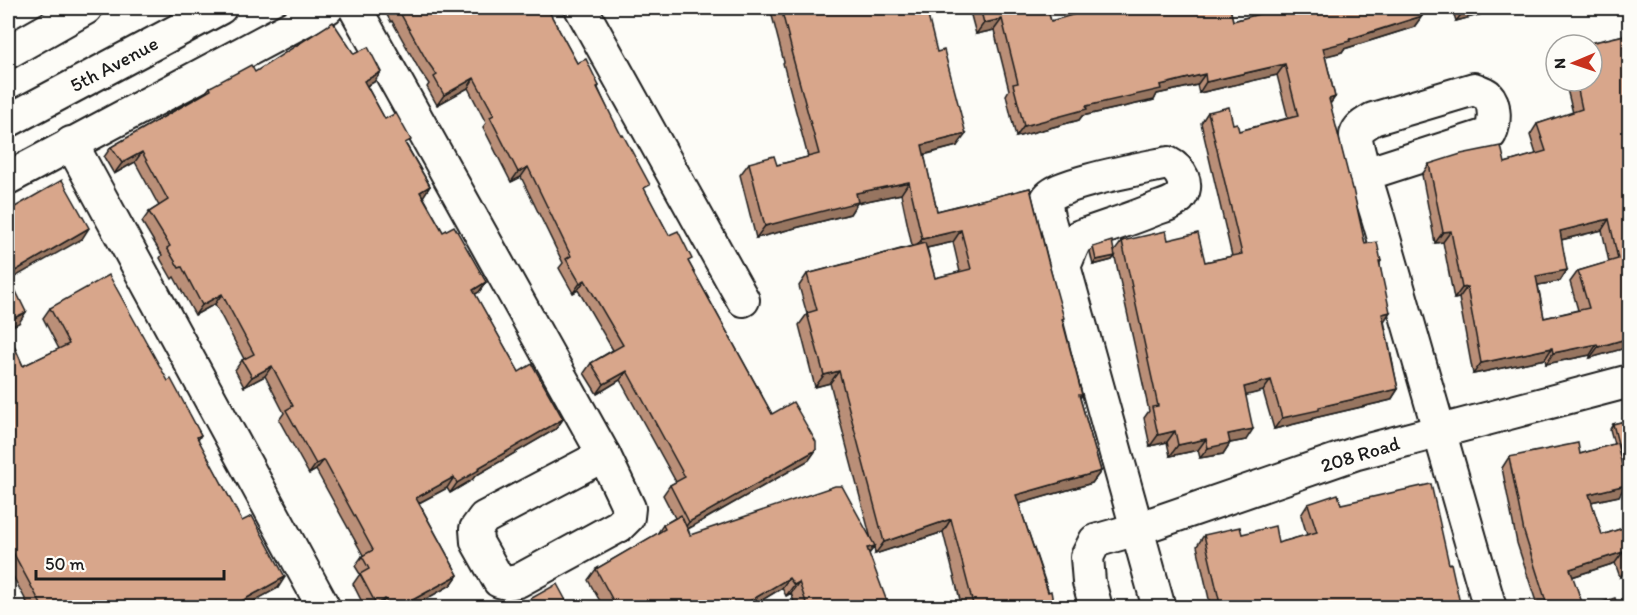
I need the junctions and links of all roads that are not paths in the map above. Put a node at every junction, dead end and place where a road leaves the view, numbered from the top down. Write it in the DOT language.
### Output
graph roads {
  1 [pos="86,8"];
  2 [pos="220,8"];
  3 [pos="327,8"];
  4 [pos="355,8"];
  5 [pos="581,8"];
  6 [pos="8,52"];
  7 [pos="8,121"];
  8 [pos="71,143"];
  9 [pos="1366,174"];
  10 [pos="8,178"];
  11 [pos="1064,266"];
  12 [pos="743,300"];
  13 [pos="1629,381"];
  14 [pos="1440,431"];
  15 [pos="604,455"];
  16 [pos="1137,529"];
  17 [pos="324,608"];
  18 [pos="1096,608"];
  19 [pos="1159,608"];
  20 [pos="1490,608"];
  1 -- 6 [label="street"];
  2 -- 7 [label="street, 5th Avenue"];
  3 -- 8 [label="street"];
  4 -- 15 [label="street"];
  5 -- 12 [label="street"];
  8 -- 10 [label="street"];
  8 -- 17 [label="street"];
  9 -- 14 [label="street"];
  11 -- 16 [label="street"];
  13 -- 14 [label="street, 208 Road"];
  14 -- 16 [label="street, 208 Road"];
  14 -- 20 [label="street"];
  15 -- 15 [label="street"];
  16 -- 18 [label="street, 208 Road"];
  16 -- 19 [label="street"];
}
